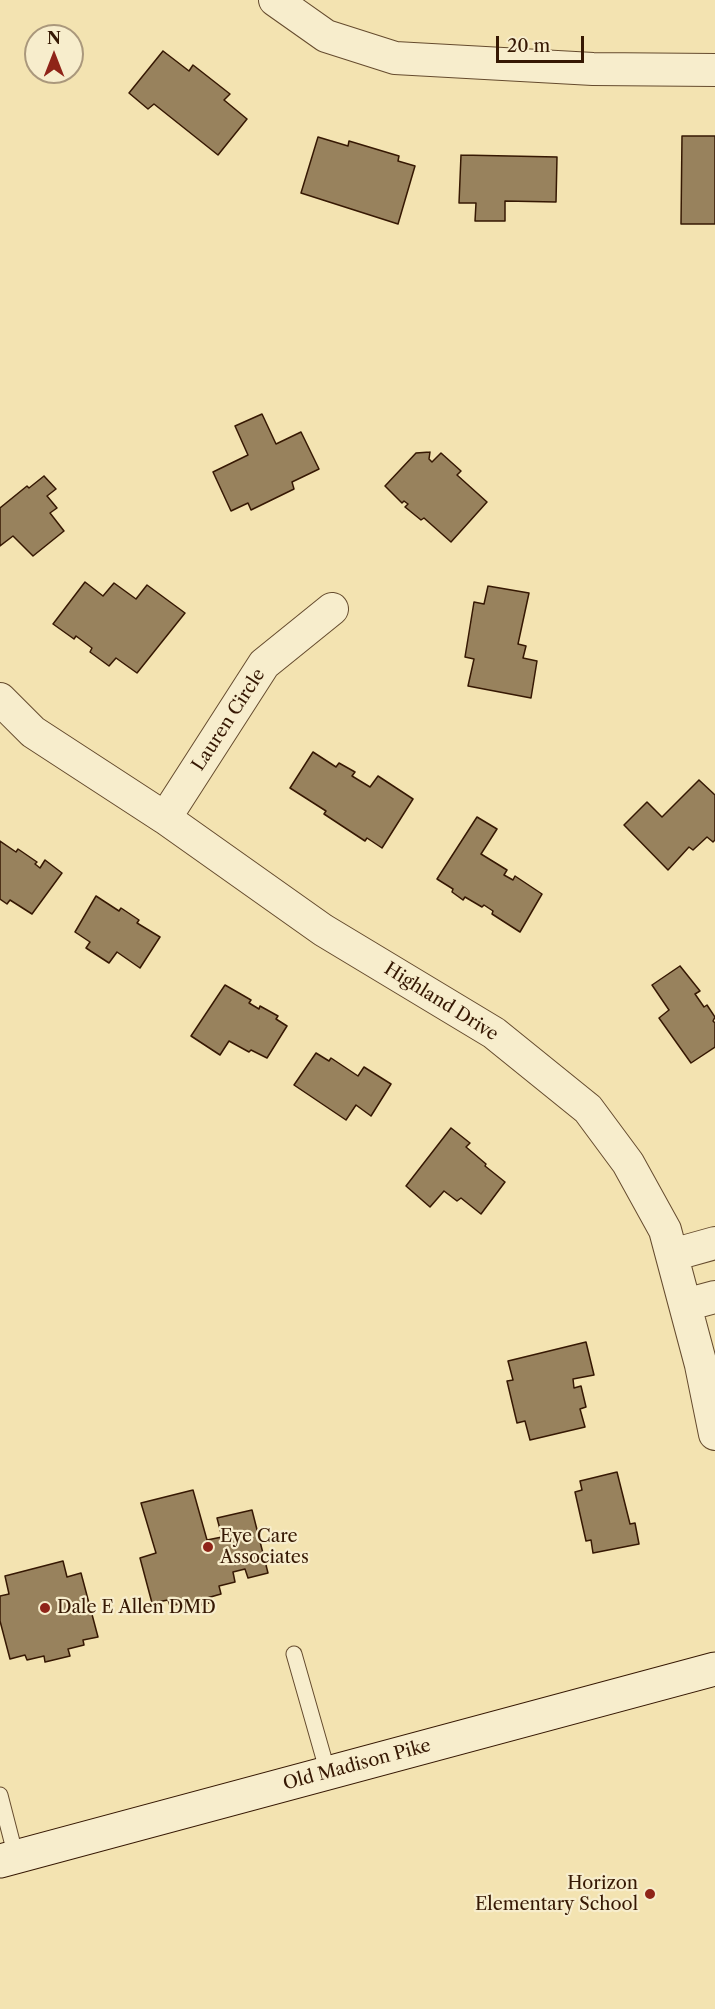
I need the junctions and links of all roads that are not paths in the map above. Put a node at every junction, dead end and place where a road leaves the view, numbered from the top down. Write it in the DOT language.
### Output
graph roads {
  1 [pos="275,0"];
  2 [pos="715,69"];
  3 [pos="332,609"];
  4 [pos="0,699"];
  5 [pos="165,818"];
  6 [pos="715,1243"];
  7 [pos="672,1255"];
  8 [pos="715,1297"];
  9 [pos="685,1305"];
  10 [pos="715,1434"];
  11 [pos="294,1654"];
  12 [pos="715,1669"];
  13 [pos="328,1773"];
  14 [pos="0,1795"];
  15 [pos="8,1859"];
  1 -- 2 [label="street"];
  3 -- 5 [label="street, Lauren Circle"];
  4 -- 5 [label="street, Highland Drive"];
  5 -- 7 [label="street, Highland Drive"];
  6 -- 7 [label="street"];
  7 -- 9 [label="street, Highland Drive"];
  8 -- 9 [label="street"];
  9 -- 10 [label="street, Highland Drive"];
  11 -- 13 [label="lane"];
  12 -- 13 [label="main road, Old Madison Pike"];
  13 -- 15 [label="main road, Old Madison Pike"];
  14 -- 15 [label="lane"];
}
